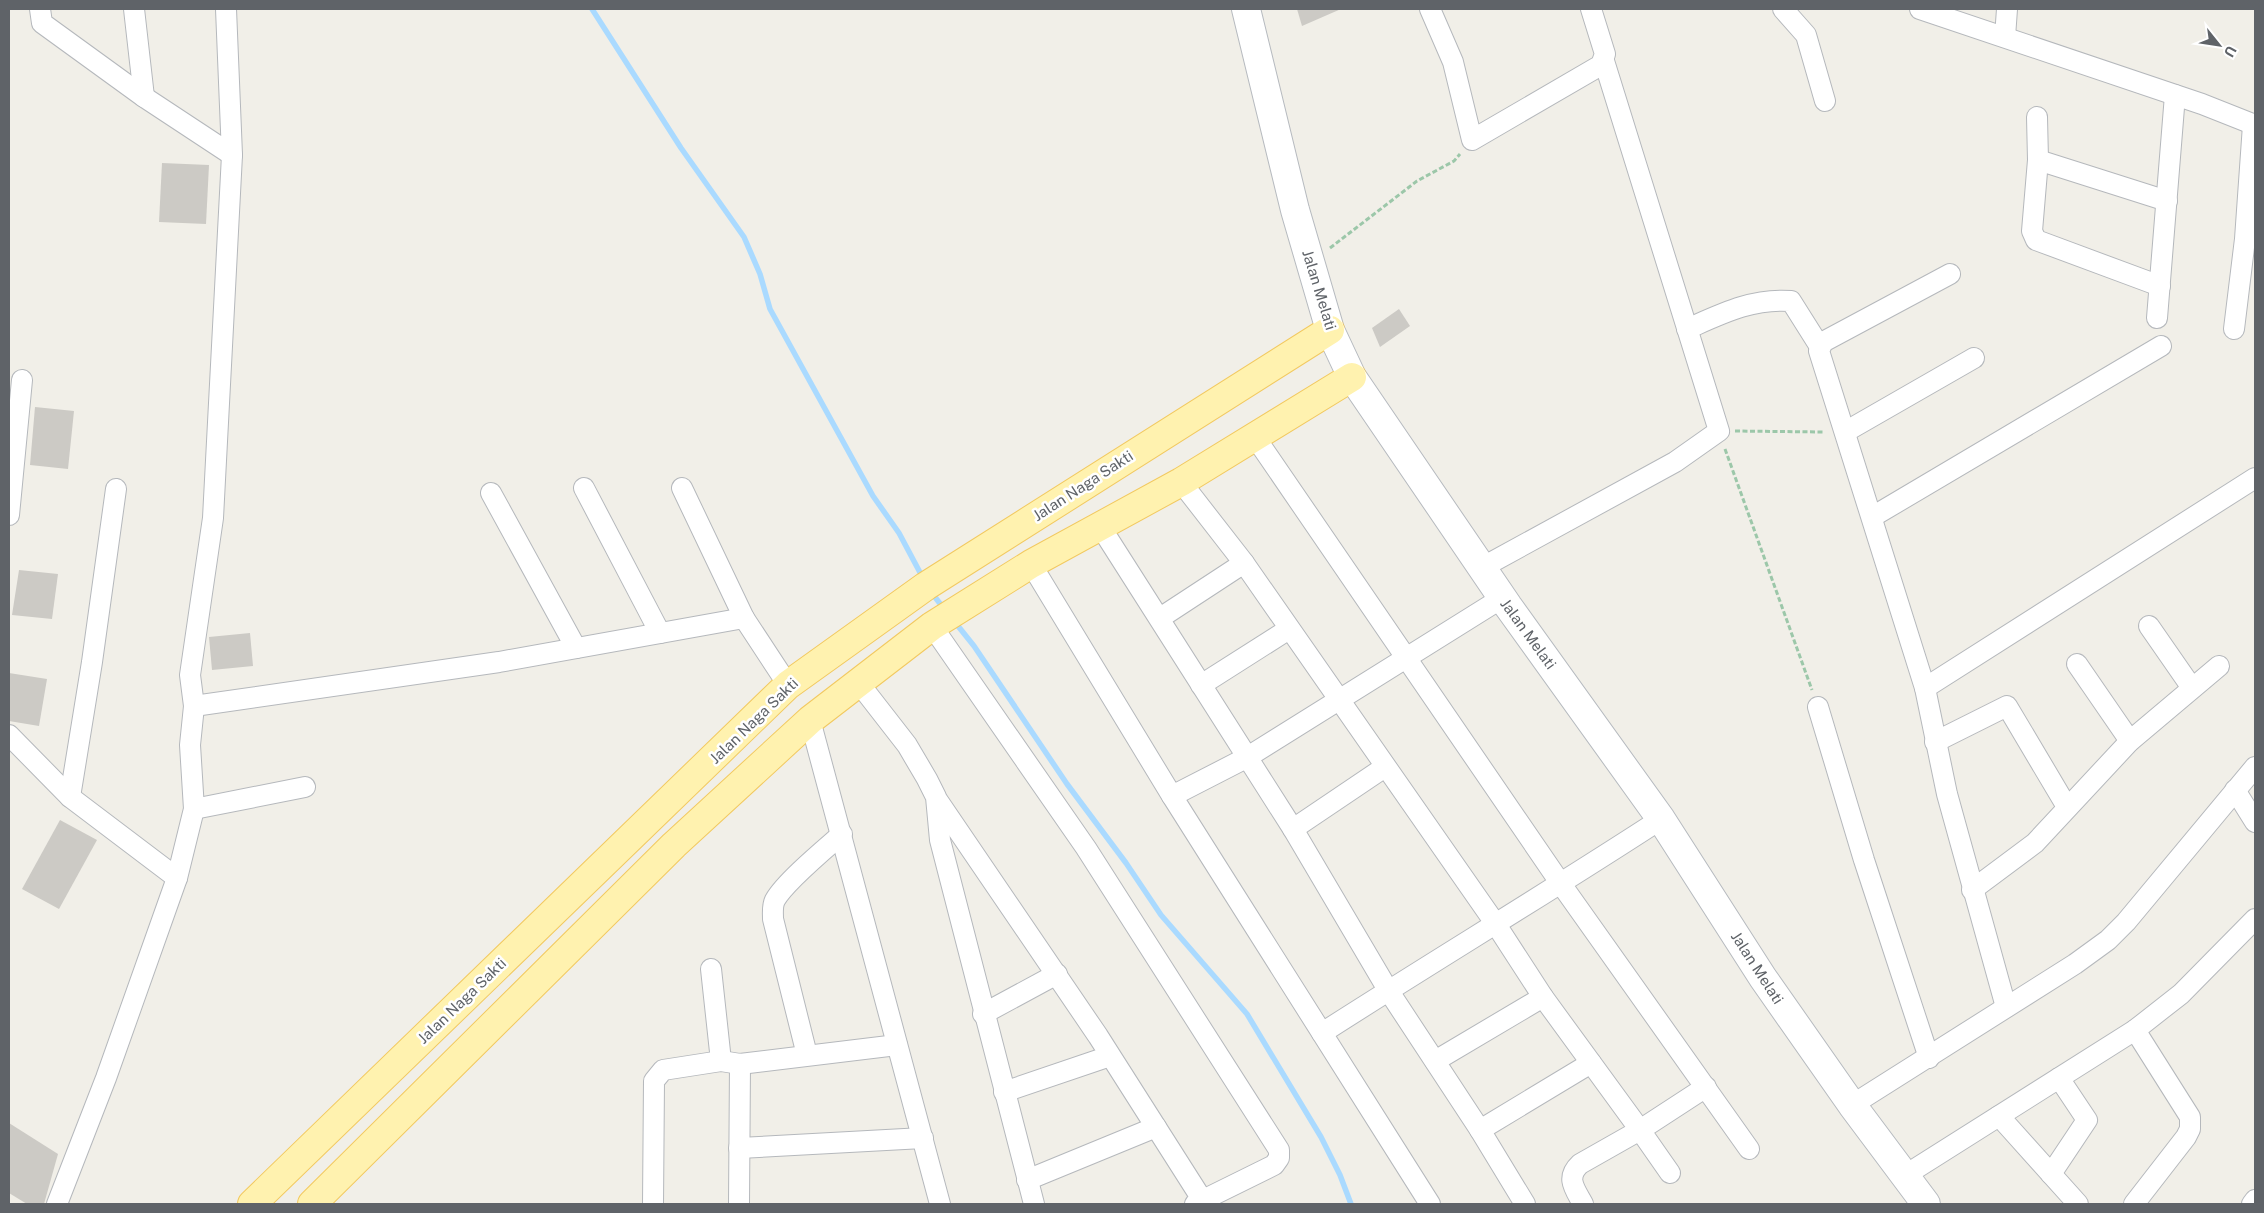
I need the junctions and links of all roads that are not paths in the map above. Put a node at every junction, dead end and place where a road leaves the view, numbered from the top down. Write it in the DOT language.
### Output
graph roads {
  1 [pos="40,9"];
  2 [pos="134,9"];
  3 [pos="226,9"];
  4 [pos="1246,9"];
  5 [pos="1430,9"];
  6 [pos="1591,9"];
  7 [pos="1783,9"];
  8 [pos="1920,9"];
  9 [pos="2007,9"];
  10 [pos="2005,37"];
  11 [pos="1604,61"];
  12 [pos="2176,95"];
  13 [pos="144,97"];
  14 [pos="1825,101"];
  15 [pos="2037,117"];
  16 [pos="2254,125"];
  17 [pos="232,155"];
  18 [pos="2038,160"];
  19 [pos="2167,200"];
  20 [pos="1950,274"];
  21 [pos="2160,286"];
  22 [pos="2157,318"];
  23 [pos="1686,329"];
  24 [pos="2234,329"];
  25 [pos="1330,330"];
  26 [pos="2161,346"];
  27 [pos="1820,347"];
  28 [pos="1974,358"];
  29 [pos="1352,377"];
  30 [pos="22,380"];
  31 [pos="1845,432"];
  32 [pos="1255,437"];
  33 [pos="2255,478"];
  34 [pos="1181,482"];
  35 [pos="584,488"];
  36 [pos="682,488"];
  37 [pos="116,489"];
  38 [pos="490,493"];
  39 [pos="9,515"];
  40 [pos="1872,517"];
  41 [pos="1100,526"];
  42 [pos="1244,563"];
  43 [pos="1031,564"];
  44 [pos="1483,567"];
  45 [pos="1502,598"];
  46 [pos="744,618"];
  47 [pos="1160,618"];
  48 [pos="932,626"];
  49 [pos="2148,626"];
  50 [pos="1289,630"];
  51 [pos="660,633"];
  52 [pos="576,648"];
  53 [pos="1407,656"];
  54 [pos="2077,664"];
  55 [pos="2220,666"];
  56 [pos="858,682"];
  57 [pos="788,685"];
  58 [pos="1201,685"];
  59 [pos="1925,688"];
  60 [pos="2192,688"];
  61 [pos="1339,701"];
  62 [pos="194,706"];
  63 [pos="1818,707"];
  64 [pos="810,720"];
  65 [pos="9,735"];
  66 [pos="2130,741"];
  67 [pos="1935,742"];
  68 [pos="1246,758"];
  69 [pos="1384,767"];
  70 [pos="2255,767"];
  71 [pos="305,788"];
  72 [pos="2236,790"];
  73 [pos="1172,796"];
  74 [pos="70,797"];
  75 [pos="936,797"];
  76 [pos="2067,807"];
  77 [pos="194,809"];
  78 [pos="1661,819"];
  79 [pos="2255,822"];
  80 [pos="1293,830"];
  81 [pos="842,834"];
  82 [pos="177,878"];
  83 [pos="1561,884"];
  84 [pos="1972,890"];
  85 [pos="2255,919"];
  86 [pos="1495,922"];
  87 [pos="711,969"];
  88 [pos="1057,974"];
  89 [pos="1388,990"];
  90 [pos="1543,997"];
  91 [pos="2006,1007"];
  92 [pos="984,1014"];
  93 [pos="2135,1030"];
  94 [pos="1322,1033"];
  95 [pos="897,1045"];
  96 [pos="807,1055"];
  97 [pos="1110,1056"];
  98 [pos="1929,1058"];
  99 [pos="1435,1061"];
  100 [pos="730,1062"];
  101 [pos="1591,1063"];
  102 [pos="383,1077"];
  103 [pos="2060,1078"];
  104 [pos="1706,1087"];
  105 [pos="1004,1092"];
  106 [pos="412,1105"];
  107 [pos="1852,1105"];
  108 [pos="1999,1116"];
  109 [pos="1156,1127"];
  110 [pos="1480,1130"];
  111 [pos="1640,1130"];
  112 [pos="923,1138"];
  113 [pos="739,1148"];
  114 [pos="1749,1149"];
  115 [pos="1670,1173"];
  116 [pos="2051,1174"];
  117 [pos="1904,1176"];
  118 [pos="1027,1180"];
  119 [pos="2255,1200"];
  120 [pos="1199,1203"];
  121 [pos="57,1204"];
  122 [pos="252,1204"];
  123 [pos="312,1204"];
  124 [pos="653,1204"];
  125 [pos="739,1204"];
  126 [pos="940,1204"];
  127 [pos="1034,1204"];
  128 [pos="1430,1204"];
  129 [pos="1525,1204"];
  130 [pos="1583,1204"];
  131 [pos="1926,1204"];
  132 [pos="2078,1204"];
  133 [pos="2134,1204"];
  134 [pos="2252,1204"];
  1 -- 13 [label="street"];
  2 -- 13 [label="street"];
  3 -- 17 [label="street"];
  4 -- 25 [label="main road, Jalan Melati"];
  5 -- 11 [label="street"];
  6 -- 11 [label="street"];
  7 -- 14 [label="street"];
  8 -- 10 [label="street"];
  9 -- 10 [label="street"];
  10 -- 12 [label="street"];
  11 -- 23 [label="street"];
  12 -- 16 [label="street"];
  12 -- 19 [label="street"];
  13 -- 17 [label="street"];
  15 -- 18 [label="street"];
  16 -- 24 [label="street"];
  17 -- 62 [label="street"];
  18 -- 19 [label="street"];
  18 -- 21 [label="street"];
  19 -- 21 [label="street"];
  20 -- 27 [label="street"];
  21 -- 22 [label="street"];
  23 -- 27 [label="street"];
  23 -- 44 [label="street"];
  25 -- 29 [label="main road, Jalan Melati"];
  25 -- 57 [label="main road, Jalan Naga Sakti"];
  26 -- 40 [label="street"];
  27 -- 31 [label="street"];
  28 -- 31 [label="street"];
  29 -- 32 [label="main road"];
  29 -- 44 [label="main road, Jalan Melati"];
  30 -- 39 [label="street"];
  31 -- 40 [label="street"];
  32 -- 34 [label="main road"];
  32 -- 53 [label="street"];
  33 -- 59 [label="street"];
  34 -- 41 [label="main road"];
  34 -- 42 [label="street"];
  35 -- 51 [label="street"];
  36 -- 46 [label="street"];
  37 -- 74 [label="street"];
  38 -- 52 [label="street"];
  40 -- 59 [label="street"];
  41 -- 43 [label="main road"];
  41 -- 47 [label="street"];
  42 -- 47 [label="street"];
  42 -- 50 [label="street"];
  43 -- 48 [label="main road"];
  43 -- 73 [label="street"];
  44 -- 45 [label="main road, Jalan Melati"];
  45 -- 53 [label="street"];
  45 -- 78 [label="main road, Jalan Melati"];
  46 -- 51 [label="street"];
  46 -- 57 [label="street"];
  47 -- 58 [label="street"];
  48 -- 56 [label="main road"];
  48 -- 120 [label="street"];
  49 -- 60 [label="street"];
  50 -- 58 [label="street"];
  50 -- 61 [label="street"];
  51 -- 52 [label="street"];
  52 -- 62 [label="street"];
  53 -- 61 [label="street"];
  53 -- 83 [label="street"];
  54 -- 66 [label="street"];
  55 -- 60 [label="street"];
  56 -- 64 [label="main road"];
  56 -- 75 [label="street"];
  57 -- 102 [label="main road, Jalan Naga Sakti"];
  58 -- 68 [label="street"];
  59 -- 67 [label="street"];
  60 -- 66 [label="street"];
  61 -- 68 [label="street"];
  61 -- 69 [label="street"];
  62 -- 77 [label="street"];
  63 -- 98 [label="street"];
  64 -- 81 [label="street"];
  64 -- 106 [label="main road"];
  65 -- 74 [label="street"];
  66 -- 76 [label="street"];
  67 -- 76 [label="street"];
  67 -- 84 [label="street"];
  68 -- 73 [label="street"];
  68 -- 80 [label="street"];
  69 -- 80 [label="street"];
  69 -- 86 [label="street"];
  70 -- 72 [label="street"];
  71 -- 77 [label="street"];
  72 -- 79 [label="street"];
  72 -- 91 [label="street"];
  73 -- 94 [label="street"];
  74 -- 82 [label="street"];
  75 -- 88 [label="street"];
  75 -- 92 [label="street"];
  76 -- 84 [label="street"];
  77 -- 82 [label="street"];
  78 -- 83 [label="street"];
  78 -- 107 [label="main road, Jalan Melati"];
  80 -- 89 [label="street"];
  81 -- 95 [label="street"];
  81 -- 96 [label="street"];
  82 -- 121 [label="street"];
  83 -- 86 [label="street"];
  83 -- 104 [label="street"];
  84 -- 91 [label="street"];
  85 -- 93 [label="street"];
  86 -- 89 [label="street"];
  86 -- 90 [label="street"];
  87 -- 100 [label="street"];
  88 -- 92 [label="street"];
  88 -- 97 [label="street"];
  89 -- 94 [label="street"];
  89 -- 99 [label="street"];
  90 -- 99 [label="street"];
  90 -- 101 [label="street"];
  91 -- 98 [label="street"];
  92 -- 105 [label="street"];
  93 -- 103 [label="street"];
  93 -- 133 [label="street"];
  94 -- 128 [label="street"];
  95 -- 96 [label="street"];
  95 -- 112 [label="street"];
  96 -- 100 [label="street"];
  97 -- 105 [label="street"];
  97 -- 109 [label="street"];
  98 -- 107 [label="street"];
  99 -- 110 [label="street"];
  100 -- 113 [label="street"];
  100 -- 124 [label="street"];
  101 -- 110 [label="street"];
  101 -- 111 [label="street"];
  102 -- 106 [label="main road"];
  102 -- 122 [label="main road, Jalan Naga Sakti"];
  103 -- 108 [label="street"];
  103 -- 116 [label="street"];
  104 -- 111 [label="street"];
  104 -- 114 [label="street"];
  105 -- 118 [label="street"];
  106 -- 123 [label="main road"];
  107 -- 117 [label="main road, Jalan Melati"];
  108 -- 116 [label="street"];
  108 -- 117 [label="street"];
  109 -- 118 [label="street"];
  109 -- 120 [label="street"];
  110 -- 129 [label="street"];
  111 -- 115 [label="street"];
  111 -- 130 [label="street"];
  112 -- 113 [label="street"];
  112 -- 126 [label="street"];
  113 -- 125 [label="street"];
  116 -- 132 [label="street"];
  117 -- 131 [label="main road, Jalan Melati"];
  118 -- 127 [label="street"];
  119 -- 134 [label="street"];
}
